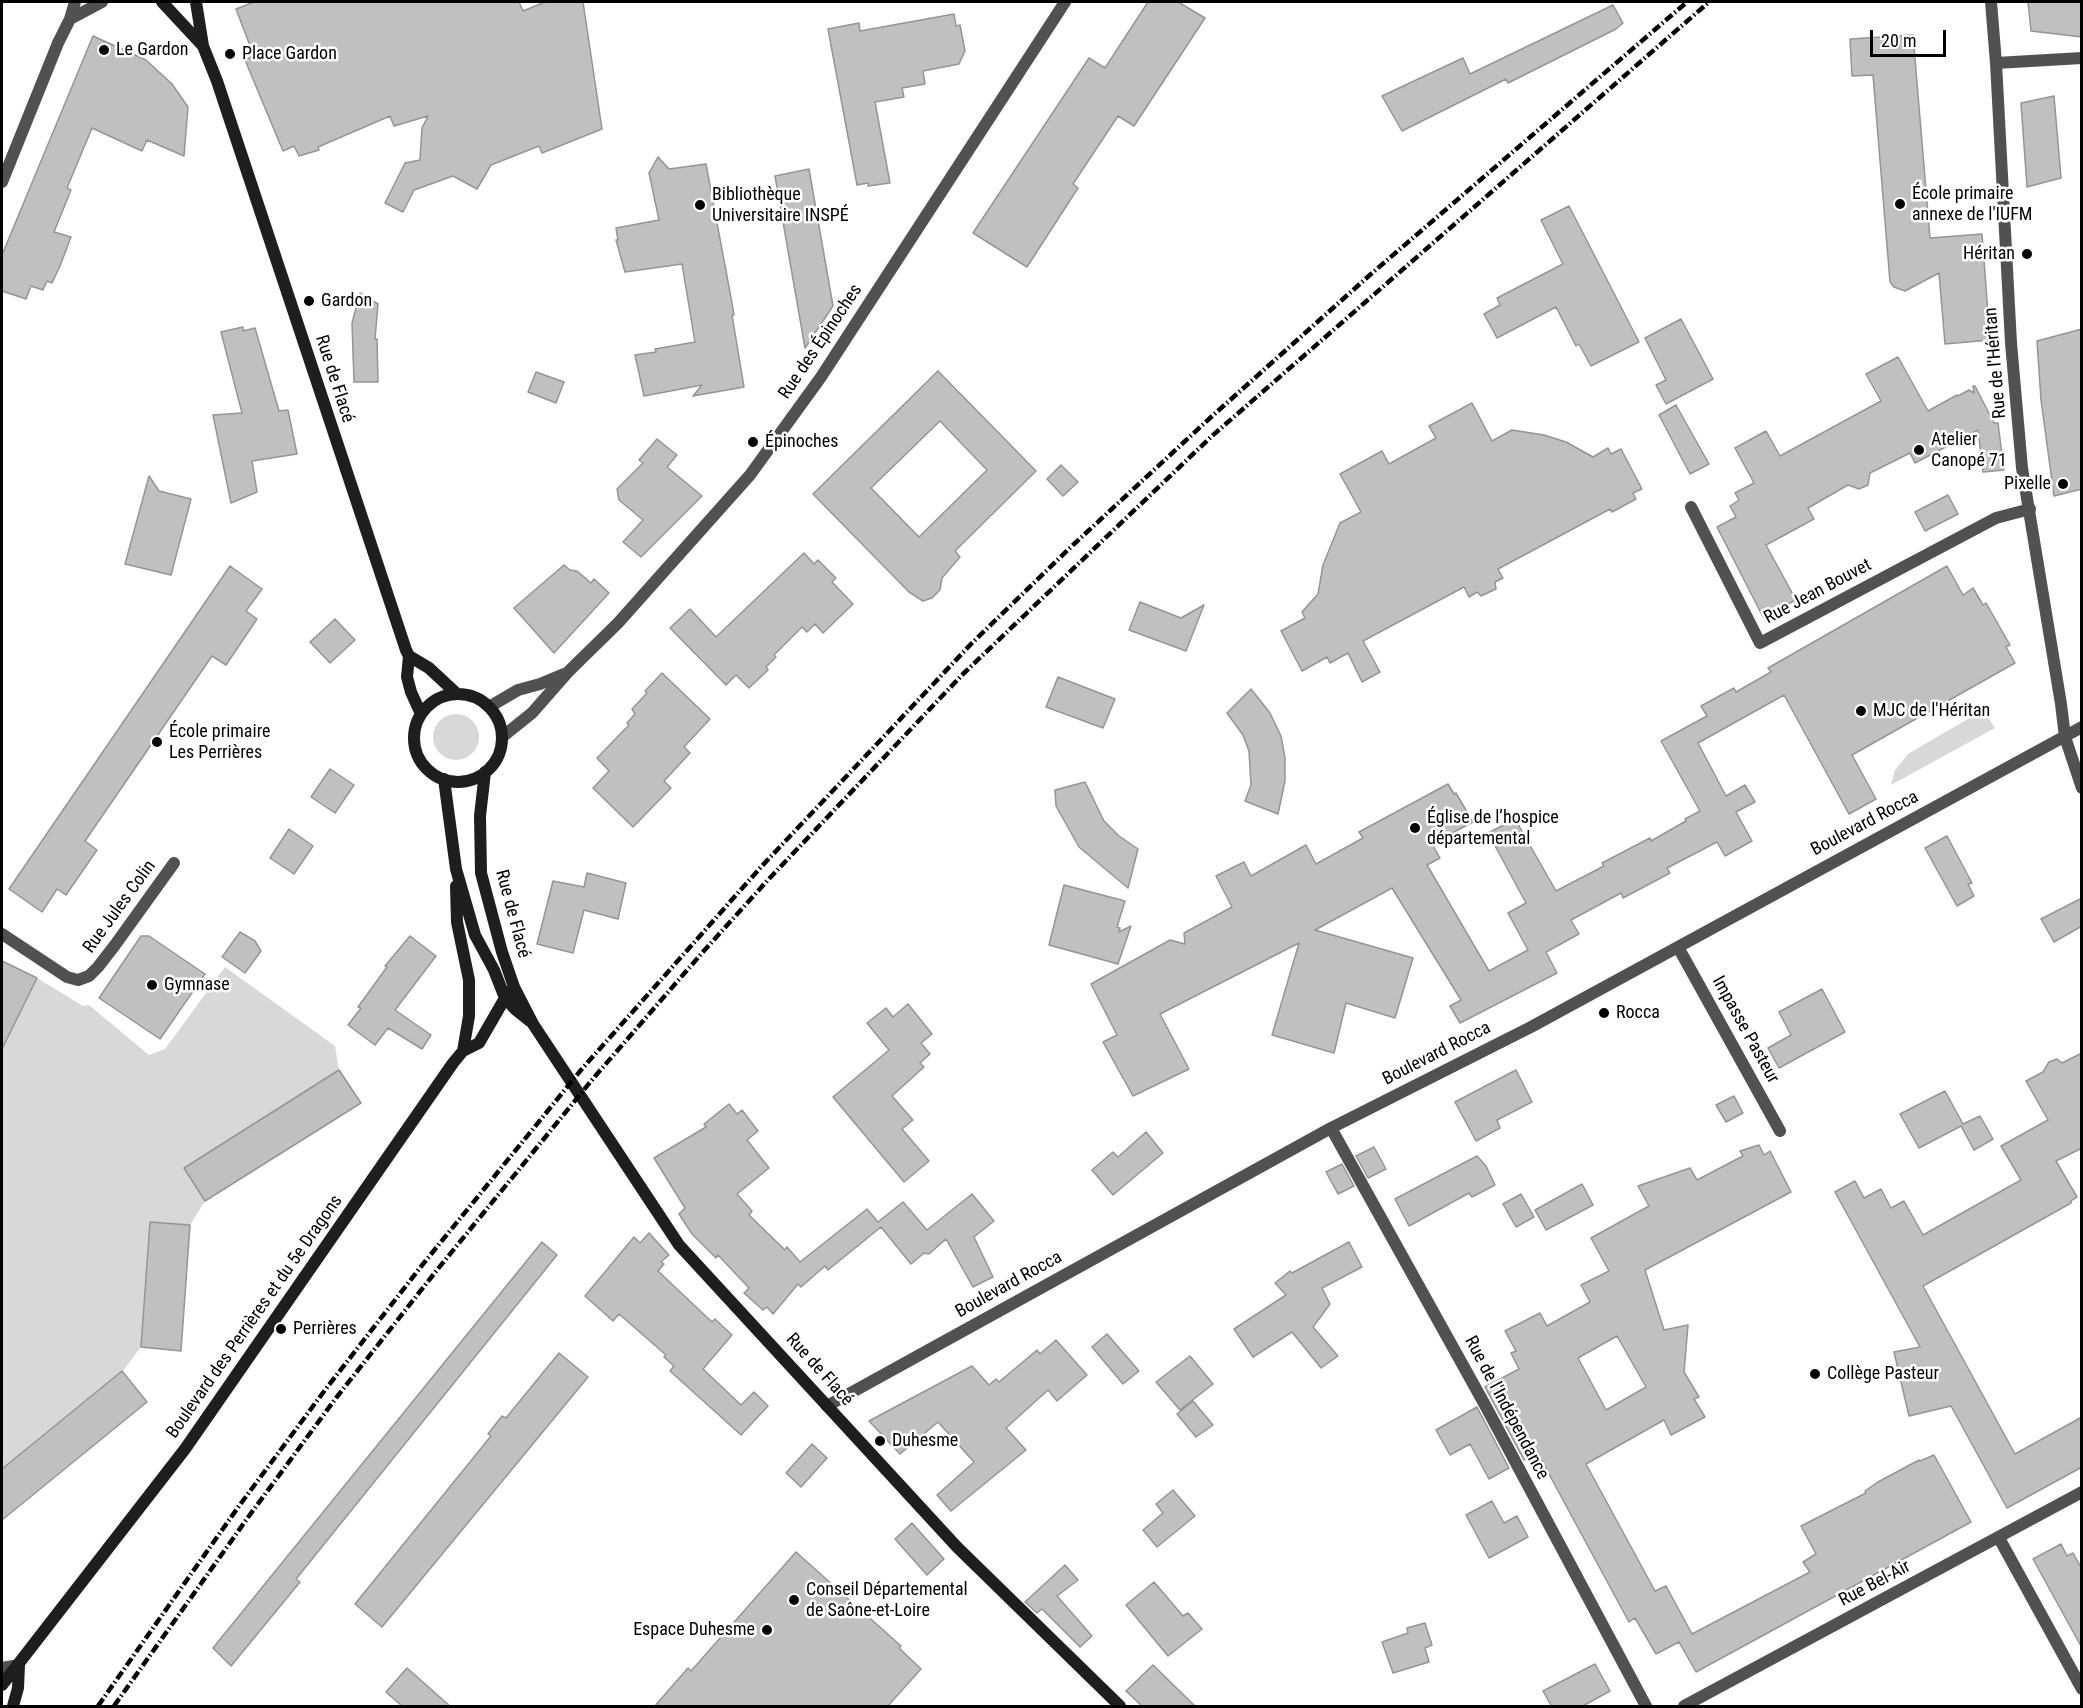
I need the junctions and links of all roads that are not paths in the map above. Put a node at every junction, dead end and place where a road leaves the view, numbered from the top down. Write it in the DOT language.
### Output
graph roads {
  1 [pos="75,2"];
  2 [pos="102,2"];
  3 [pos="162,2"];
  4 [pos="196,2"];
  5 [pos="1065,2"];
  6 [pos="1991,2"];
  7 [pos="70,19"];
  8 [pos="203,46"];
  9 [pos="2082,58"];
  10 [pos="1996,63"];
  11 [pos="2,182"];
  12 [pos="1691,507"];
  13 [pos="2030,509"];
  14 [pos="409,656"];
  15 [pos="568,672"];
  16 [pos="457,694"];
  17 [pos="489,706"];
  18 [pos="421,714"];
  19 [pos="2082,727"];
  20 [pos="502,737"];
  21 [pos="2065,737"];
  22 [pos="485,772"];
  23 [pos="444,779"];
  24 [pos="2082,788"];
  25 [pos="174,863"];
  26 [pos="456,869"];
  27 [pos="2,934"];
  28 [pos="1678,947"];
  29 [pos="514,987"];
  30 [pos="505,998"];
  31 [pos="536,1027"];
  32 [pos="463,1051"];
  33 [pos="1331,1128"];
  34 [pos="1780,1131"];
  35 [pos="827,1406"];
  36 [pos="2082,1492"];
  37 [pos="1999,1538"];
  38 [pos="19,1665"];
  39 [pos="2,1668"];
  40 [pos="2,1685"];
  41 [pos="2082,1689"];
  42 [pos="13,1707"];
  43 [pos="1120,1707"];
  44 [pos="1646,1707"];
  45 [pos="1684,1707"];
  1 -- 7 [label="street"];
  2 -- 7 [label="street"];
  3 -- 8 [label="main road, Rue de Flacé"];
  4 -- 8 [label="main road, Rue de Flacé"];
  5 -- 15 [label="street, Rue des Épinoches"];
  6 -- 10 [label="street, Rue de l'Héritan"];
  7 -- 11 [label="street"];
  8 -- 14 [label="main road, Rue de Flacé"];
  9 -- 10 [label="street"];
  10 -- 13 [label="street, Rue de l'Héritan"];
  12 -- 13 [label="street, Rue Jean Bouvet"];
  13 -- 21 [label="street, Rue de l'Héritan"];
  14 -- 16 [label="main road"];
  14 -- 18 [label="main road, Rue de Flacé"];
  15 -- 17 [label="street, Rue des Épinoches"];
  15 -- 20 [label="street, Rue des Épinoches"];
  16 -- 17 [label="main road"];
  16 -- 18 [label="main road"];
  17 -- 20 [label="main road"];
  18 -- 23 [label="main road"];
  19 -- 21 [label="street, Boulevard Rocca"];
  20 -- 22 [label="main road, Rue de Flacé"];
  21 -- 24 [label="street, Rue de l'Héritan"];
  21 -- 28 [label="street, Boulevard Rocca"];
  22 -- 23 [label="main road"];
  22 -- 29 [label="main road, Rue de Flacé"];
  23 -- 26 [label="main road, Rue de Flacé"];
  25 -- 27 [label="street, Rue Jules Colin"];
  26 -- 30 [label="main road, Rue de Flacé"];
  26 -- 32 [label="main road, Rue de Flacé"];
  28 -- 33 [label="street, Boulevard Rocca"];
  28 -- 34 [label="street, Impasse Pasteur"];
  29 -- 30 [label="main road, Boulevard des Perrières et du 5e Dragons"];
  29 -- 31 [label="main road, Rue de Flacé"];
  30 -- 31 [label="main road, Rue de Flacé"];
  30 -- 32 [label="main road, Boulevard des Perrières et du 5e Dragons"];
  31 -- 35 [label="main road, Rue de Flacé"];
  32 -- 38 [label="main road, Boulevard des Perrières et du 5e Dragons"];
  33 -- 35 [label="street, Boulevard Rocca"];
  33 -- 44 [label="street, Rue de l'Indépendance"];
  35 -- 43 [label="main road, Rue de Flacé"];
  36 -- 37 [label="street, Rue Bel-Air"];
  37 -- 41 [label="street"];
  37 -- 45 [label="street, Rue Bel-Air"];
  38 -- 39 [label="street"];
  38 -- 40 [label="main road, Boulevard des Perrières et du 5e Dragons"];
  38 -- 42 [label="main road, Boulevard des Perrières et du 5e Dragons"];
}
